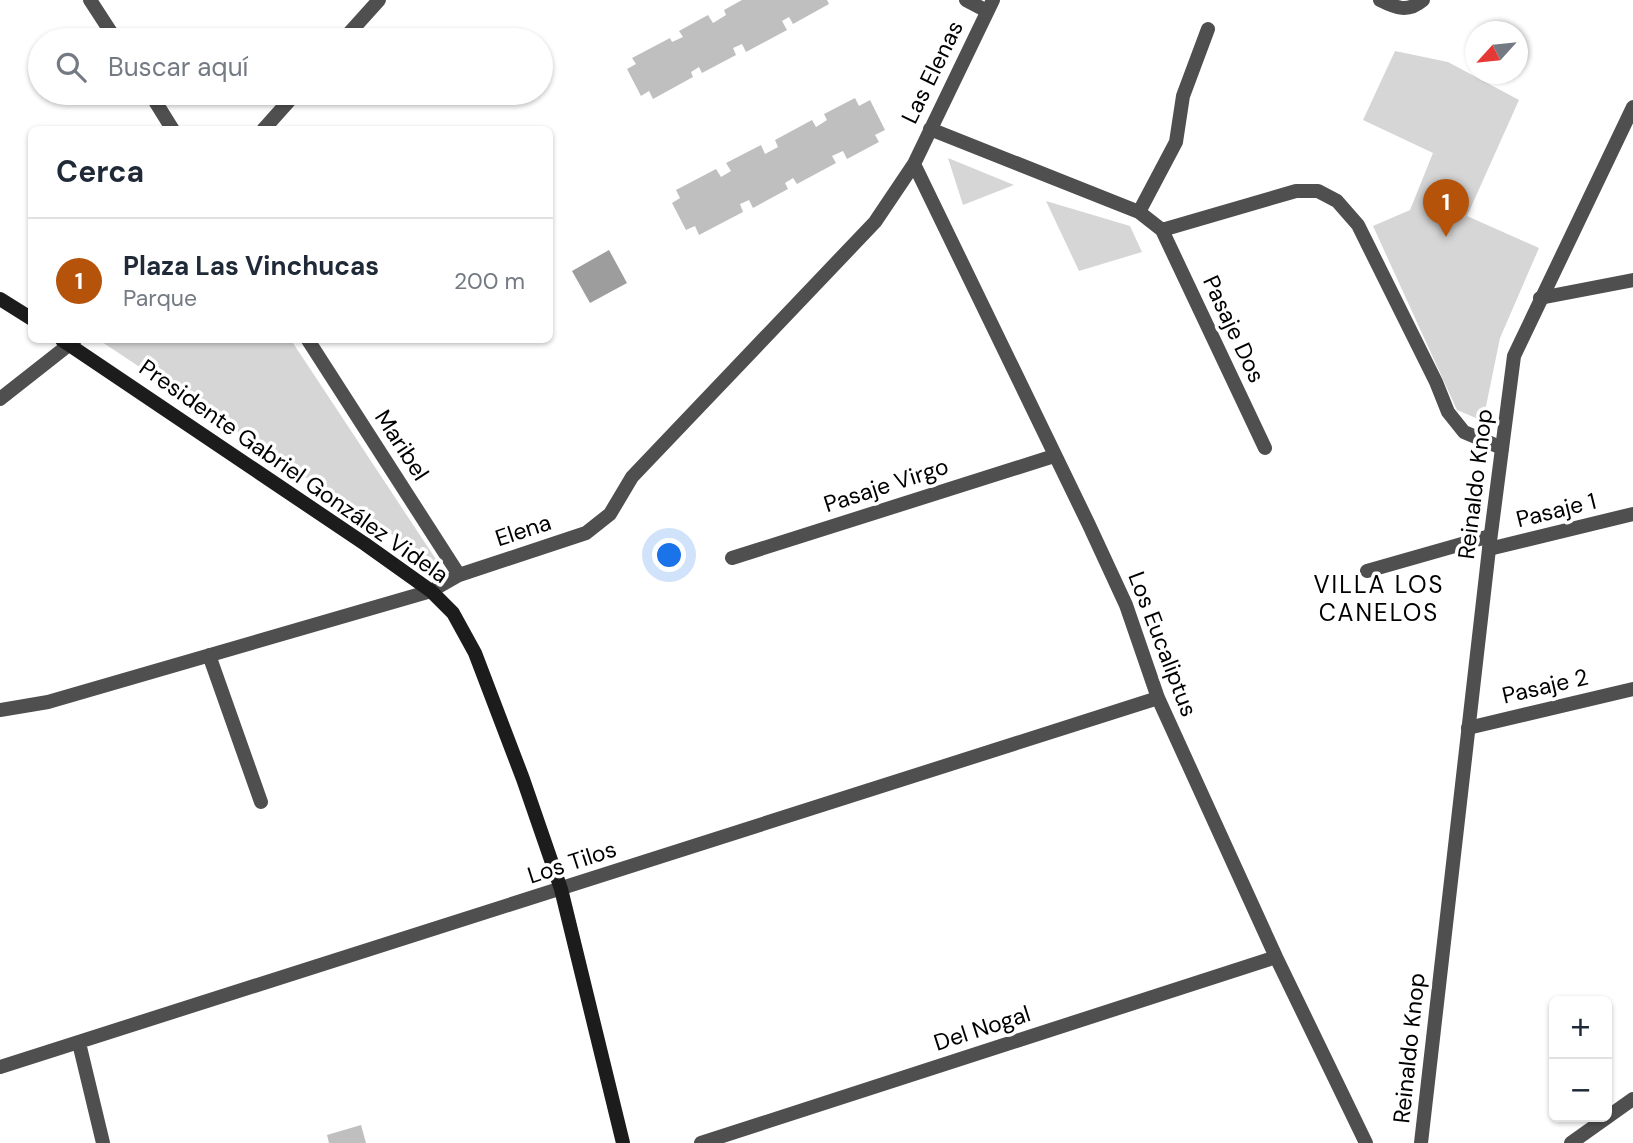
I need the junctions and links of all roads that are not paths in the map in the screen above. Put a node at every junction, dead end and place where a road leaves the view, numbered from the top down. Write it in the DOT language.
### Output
graph roads {
  1 [pos="90,0"];
  2 [pos="379,0"];
  3 [pos="966,0"];
  4 [pos="1380,0"];
  5 [pos="1420,3"];
  6 [pos="990,6"];
  7 [pos="108,28"];
  8 [pos="354,28"];
  9 [pos="1208,29"];
  10 [pos="157,105"];
  11 [pos="285,105"];
  12 [pos="1633,107"];
  13 [pos="171,126"];
  14 [pos="267,126"];
  15 [pos="930,129"];
  16 [pos="914,164"];
  17 [pos="1139,212"];
  18 [pos="1162,230"];
  19 [pos="1633,280"];
  20 [pos="1540,298"];
  21 [pos="0,299"];
  22 [pos="28,316"];
  23 [pos="68,343"];
  24 [pos="73,343"];
  25 [pos="310,343"];
  26 [pos="0,399"];
  27 [pos="1265,448"];
  28 [pos="1502,448"];
  29 [pos="1054,456"];
  30 [pos="1633,514"];
  31 [pos="1490,543"];
  32 [pos="732,558"];
  33 [pos="1367,571"];
  34 [pos="459,575"];
  35 [pos="431,591"];
  36 [pos="209,655"];
  37 [pos="1633,689"];
  38 [pos="1158,698"];
  39 [pos="0,710"];
  40 [pos="1468,728"];
  41 [pos="261,802"];
  42 [pos="561,889"];
  43 [pos="1276,957"];
  44 [pos="79,1043"];
  45 [pos="0,1067"];
  46 [pos="1633,1099"];
  47 [pos="103,1143"];
  48 [pos="623,1143"];
  49 [pos="701,1143"];
  50 [pos="1366,1143"];
  51 [pos="1421,1143"];
  52 [pos="1571,1143"];
  1 -- 7 [label="street"];
  2 -- 8 [label="street"];
  3 -- 6 [label="street"];
  4 -- 5 [label="street"];
  6 -- 15 [label="street, Las Elenas"];
  9 -- 17 [label="street"];
  10 -- 13 [label="street"];
  11 -- 14 [label="street"];
  12 -- 20 [label="street, Reinaldo Knop"];
  15 -- 16 [label="street, Las Elenas"];
  15 -- 17 [label="street"];
  16 -- 29 [label="street, Los Eucaliptus"];
  16 -- 34 [label="street, Elena"];
  17 -- 18 [label="street"];
  18 -- 27 [label="street, Pasaje Dos"];
  18 -- 28 [label="street"];
  19 -- 20 [label="street"];
  20 -- 28 [label="street, Reinaldo Knop"];
  21 -- 22 [label="main road"];
  23 -- 26 [label="street"];
  24 -- 35 [label="main road, Presidente Gabriel González Videla"];
  25 -- 34 [label="street, Maribel"];
  28 -- 31 [label="street, Reinaldo Knop"];
  29 -- 32 [label="street, Pasaje Virgo"];
  29 -- 38 [label="street, Los Eucaliptus"];
  30 -- 31 [label="street, Pasaje 1"];
  31 -- 33 [label="street, Pasaje 1"];
  31 -- 40 [label="street, Reinaldo Knop"];
  34 -- 35 [label="street, Elena"];
  35 -- 36 [label="street, Elena"];
  35 -- 42 [label="main road, Presidente Gabriel González Videla"];
  36 -- 39 [label="street, Elena"];
  36 -- 41 [label="street"];
  37 -- 40 [label="street, Pasaje 2"];
  38 -- 42 [label="street, Los Tilos"];
  38 -- 43 [label="street, Los Eucaliptus"];
  40 -- 51 [label="street, Reinaldo Knop"];
  42 -- 44 [label="street, Los Tilos"];
  42 -- 48 [label="main road, Presidente Gabriel González Videla"];
  43 -- 49 [label="street, Del Nogal"];
  43 -- 50 [label="street, Los Eucaliptus"];
  44 -- 45 [label="street, Los Tilos"];
  44 -- 47 [label="street"];
  46 -- 52 [label="street"];
}
